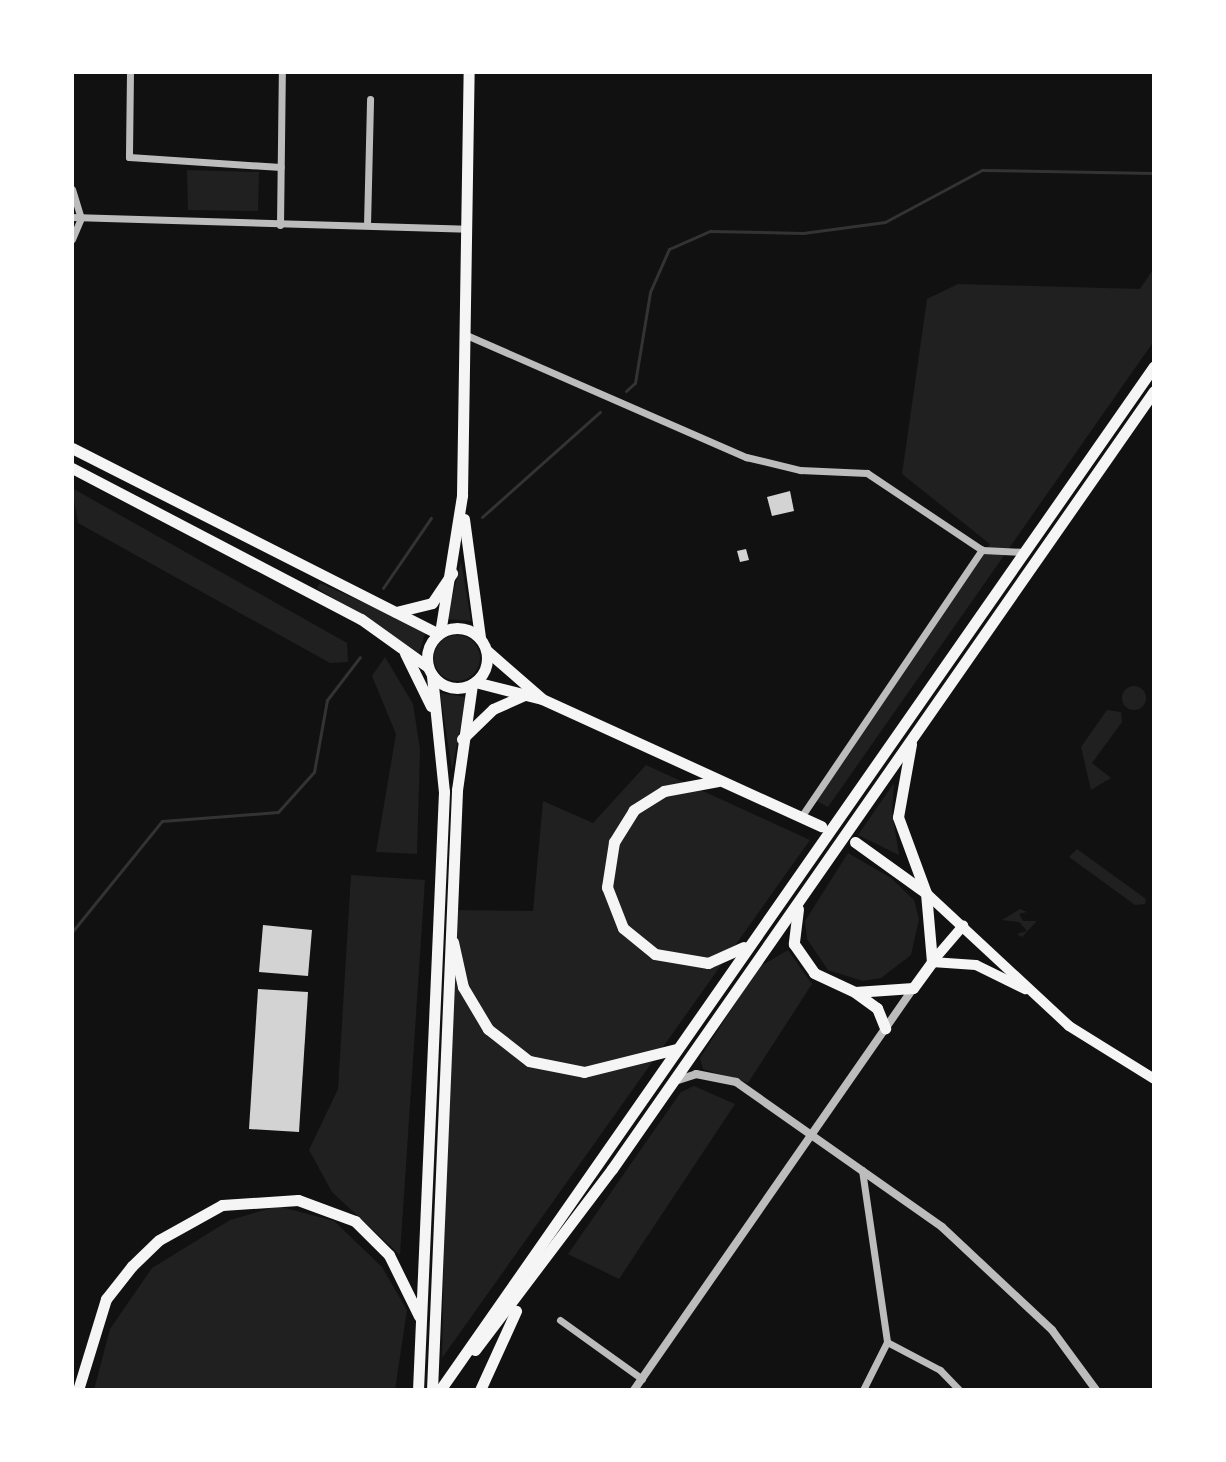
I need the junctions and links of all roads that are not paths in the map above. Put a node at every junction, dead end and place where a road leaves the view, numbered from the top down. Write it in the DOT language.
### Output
graph roads {
  1 [pos="130,72"];
  2 [pos="282,72"];
  3 [pos="469,72"];
  4 [pos="370,99"];
  5 [pos="281,167"];
  6 [pos="72,189"];
  7 [pos="72,217"];
  8 [pos="81,218"];
  9 [pos="280,225"];
  10 [pos="367,225"];
  11 [pos="467,229"];
  12 [pos="72,239"];
  13 [pos="464,334"];
  14 [pos="1154,366"];
  15 [pos="1154,391"];
  16 [pos="72,448"];
  17 [pos="72,468"];
  18 [pos="462,495"];
  19 [pos="982,550"];
  20 [pos="1024,552"];
  21 [pos="452,573"];
  22 [pos="393,612"];
  23 [pos="439,634"];
  24 [pos="480,638"];
  25 [pos="397,643"];
  26 [pos="486,650"];
  27 [pos="430,671"];
  28 [pos="474,683"];
  29 [pos="525,695"];
  30 [pos="542,699"];
  31 [pos="913,738"];
  32 [pos="440,741"];
  33 [pos="459,743"];
  34 [pos="718,781"];
  35 [pos="801,817"];
  36 [pos="821,826"];
  37 [pos="855,842"];
  38 [pos="926,893"];
  39 [pos="800,900"];
  40 [pos="449,923"];
  41 [pos="963,926"];
  42 [pos="753,939"];
  43 [pos="932,962"];
  44 [pos="913,988"];
  45 [pos="855,992"];
  46 [pos="1034,993"];
  47 [pos="885,1028"];
  48 [pos="677,1049"];
  49 [pos="1154,1079"];
  50 [pos="671,1084"];
  51 [pos="813,1136"];
  52 [pos="862,1170"];
  53 [pos="534,1278"];
  54 [pos="560,1320"];
  55 [pos="421,1321"];
  56 [pos="887,1342"];
  57 [pos="642,1379"];
  58 [pos="78,1390"];
  59 [pos="418,1390"];
  60 [pos="432,1390"];
  61 [pos="480,1390"];
  62 [pos="634,1390"];
  63 [pos="863,1390"];
  64 [pos="959,1390"];
  65 [pos="1096,1390"];
  1 -- 5 [label="street"];
  2 -- 5 [label="street"];
  3 -- 11 [label="main road"];
  4 -- 10 [label="street"];
  5 -- 9 [label="street"];
  6 -- 8 [label="street"];
  7 -- 8 [label="street"];
  8 -- 9 [label="street"];
  8 -- 12 [label="street"];
  9 -- 10 [label="street"];
  10 -- 11 [label="street"];
  11 -- 13 [label="main road"];
  13 -- 18 [label="main road"];
  13 -- 19 [label="street"];
  14 -- 20 [label="main road"];
  15 -- 31 [label="main road"];
  16 -- 22 [label="main road"];
  17 -- 25 [label="main road"];
  18 -- 21 [label="main road"];
  18 -- 24 [label="main road"];
  19 -- 20 [label="street"];
  19 -- 35 [label="street"];
  20 -- 42 [label="main road"];
  21 -- 22 [label="main road"];
  21 -- 23 [label="main road"];
  22 -- 23 [label="main road"];
  23 -- 24 [label="main road"];
  23 -- 27 [label="main road"];
  24 -- 26 [label="main road"];
  25 -- 27 [label="main road"];
  25 -- 32 [label="main road"];
  26 -- 28 [label="main road"];
  26 -- 30 [label="main road"];
  27 -- 28 [label="main road"];
  27 -- 32 [label="main road"];
  28 -- 29 [label="main road"];
  28 -- 33 [label="main road"];
  29 -- 30 [label="main road"];
  29 -- 33 [label="main road"];
  30 -- 34 [label="main road"];
  31 -- 38 [label="main road"];
  31 -- 39 [label="main road"];
  32 -- 55 [label="main road"];
  33 -- 40 [label="main road"];
  34 -- 35 [label="main road"];
  34 -- 42 [label="main road"];
  35 -- 36 [label="main road"];
  37 -- 38 [label="main road"];
  38 -- 41 [label="main road"];
  38 -- 43 [label="main road"];
  39 -- 45 [label="main road"];
  39 -- 50 [label="main road"];
  40 -- 48 [label="main road"];
  40 -- 60 [label="main road"];
  41 -- 43 [label="main road"];
  41 -- 46 [label="main road"];
  42 -- 48 [label="main road"];
  43 -- 44 [label="main road"];
  43 -- 46 [label="main road"];
  44 -- 45 [label="main road"];
  44 -- 47 [label="street"];
  45 -- 47 [label="main road"];
  46 -- 49 [label="main road"];
  47 -- 51 [label="street"];
  48 -- 53 [label="main road"];
  50 -- 51 [label="street"];
  50 -- 53 [label="main road"];
  51 -- 52 [label="street"];
  51 -- 57 [label="street"];
  52 -- 56 [label="street"];
  52 -- 65 [label="street"];
  53 -- 61 [label="main road"];
  54 -- 57 [label="street"];
  55 -- 58 [label="main road"];
  55 -- 59 [label="main road"];
  56 -- 63 [label="street"];
  56 -- 64 [label="street"];
  57 -- 62 [label="street"];
}
